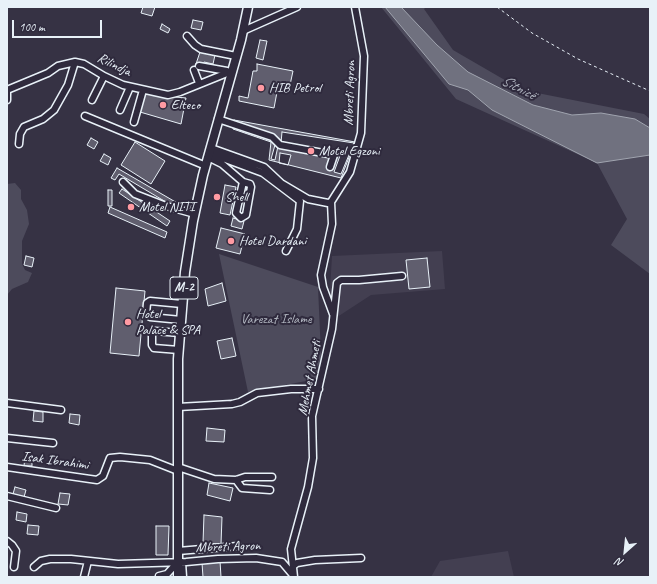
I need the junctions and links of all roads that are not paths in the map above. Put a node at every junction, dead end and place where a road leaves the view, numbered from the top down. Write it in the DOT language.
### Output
graph roads {
  1 [pos="248,7"];
  2 [pos="297,7"];
  3 [pos="355,7"];
  4 [pos="243,31"];
  5 [pos="187,36"];
  6 [pos="236,56"];
  7 [pos="75,62"];
  8 [pos="230,71"];
  9 [pos="104,76"];
  10 [pos="199,83"];
  11 [pos="130,87"];
  12 [pos="7,90"];
  13 [pos="143,90"];
  14 [pos="7,100"];
  15 [pos="92,100"];
  16 [pos="120,110"];
  17 [pos="85,116"];
  18 [pos="218,119"];
  19 [pos="134,122"];
  20 [pos="19,144"];
  21 [pos="209,152"];
  22 [pos="206,166"];
  23 [pos="330,167"];
  24 [pos="123,182"];
  25 [pos="243,182"];
  26 [pos="331,202"];
  27 [pos="195,214"];
  28 [pos="286,251"];
  29 [pos="402,276"];
  30 [pos="182,304"];
  31 [pos="334,315"];
  32 [pos="180,320"];
  33 [pos="180,333"];
  34 [pos="179,350"];
  35 [pos="319,389"];
  36 [pos="7,403"];
  37 [pos="178,407"];
  38 [pos="61,410"];
  39 [pos="7,438"];
  40 [pos="53,443"];
  41 [pos="7,467"];
  42 [pos="178,469"];
  43 [pos="272,477"];
  44 [pos="236,480"];
  45 [pos="270,490"];
  46 [pos="7,496"];
  47 [pos="56,508"];
  48 [pos="7,541"];
  49 [pos="238,546"];
  50 [pos="178,551"];
  51 [pos="361,558"];
  52 [pos="88,561"];
  53 [pos="180,562"];
  54 [pos="14,566"];
  55 [pos="293,566"];
  56 [pos="34,567"];
  57 [pos="159,576"];
  58 [pos="294,576"];
  59 [pos="84,577"];
  60 [pos="178,577"];
  61 [pos="183,577"];
  1 -- 4 [label="main road, Mbreti Agron / M-2"];
  2 -- 4 [label="street"];
  3 -- 26 [label="street, Mbreti Agron"];
  4 -- 6 [label="main road, Mbreti Agron / M-2"];
  5 -- 6 [label="street"];
  6 -- 8 [label="main road, Mbreti Agron / M-2"];
  7 -- 9 [label="street, Rilindja"];
  7 -- 12 [label="street, Rilindja"];
  7 -- 20 [label="street, Rilindja"];
  8 -- 10 [label="street, Rilindja"];
  8 -- 10 [label="street"];
  8 -- 18 [label="main road, Mbreti Agron / M-2"];
  9 -- 11 [label="street, Rilindja"];
  9 -- 15 [label="street"];
  10 -- 13 [label="street, Rilindja"];
  11 -- 13 [label="street, Rilindja"];
  11 -- 16 [label="street"];
  12 -- 14 [label="street, Rilindja"];
  13 -- 19 [label="street, Rilindja"];
  17 -- 22 [label="street"];
  18 -- 21 [label="main road, Mbreti Agron / M-2"];
  18 -- 23 [label="street"];
  21 -- 22 [label="main road, Mbreti Agron / M-2"];
  21 -- 25 [label="street"];
  21 -- 26 [label="street"];
  21 -- 28 [label="street"];
  22 -- 27 [label="main road, Mbreti Agron / M-2"];
  24 -- 27 [label="street"];
  25 -- 25 [label="street"];
  26 -- 31 [label="street"];
  27 -- 30 [label="main road, Mbreti Agron / M-2"];
  29 -- 31 [label="street, Mehmet Ahmeti"];
  30 -- 32 [label="main road, Mbreti Agron / M-2"];
  30 -- 32 [label="street"];
  31 -- 35 [label="street, Mehmet Ahmeti"];
  32 -- 33 [label="main road, Mbreti Agron / M-2"];
  33 -- 34 [label="main road, Mbreti Agron / M-2"];
  33 -- 34 [label="street"];
  34 -- 37 [label="main road, Mbreti Agron / M-2"];
  35 -- 37 [label="street"];
  35 -- 55 [label="street, Mehmet Ahmeti"];
  36 -- 38 [label="street"];
  37 -- 42 [label="main road, Mbreti Agron / M-2"];
  39 -- 40 [label="street, Isak Ibrahimi"];
  41 -- 42 [label="street, Isak Ibrahimi"];
  42 -- 44 [label="street"];
  42 -- 50 [label="main road, Mbreti Agron / M-2"];
  43 -- 44 [label="street"];
  44 -- 45 [label="street"];
  46 -- 47 [label="street"];
  48 -- 54 [label="street"];
  49 -- 50 [label="street, Mbreti Agron"];
  50 -- 53 [label="main road, Mbreti Agron / M-2"];
  51 -- 55 [label="street"];
  52 -- 53 [label="street, Mbreti Agron"];
  52 -- 56 [label="street, Mbreti Agron"];
  52 -- 59 [label="street"];
  53 -- 57 [label="street, Mbreti Agron"];
  53 -- 58 [label="street, Mbreti Agron"];
  53 -- 60 [label="main road, Mbreti Agron / M-2"];
  53 -- 61 [label="street, Mbreti Agron"];
  55 -- 58 [label="street, Mehmet Ahmeti"];
}
